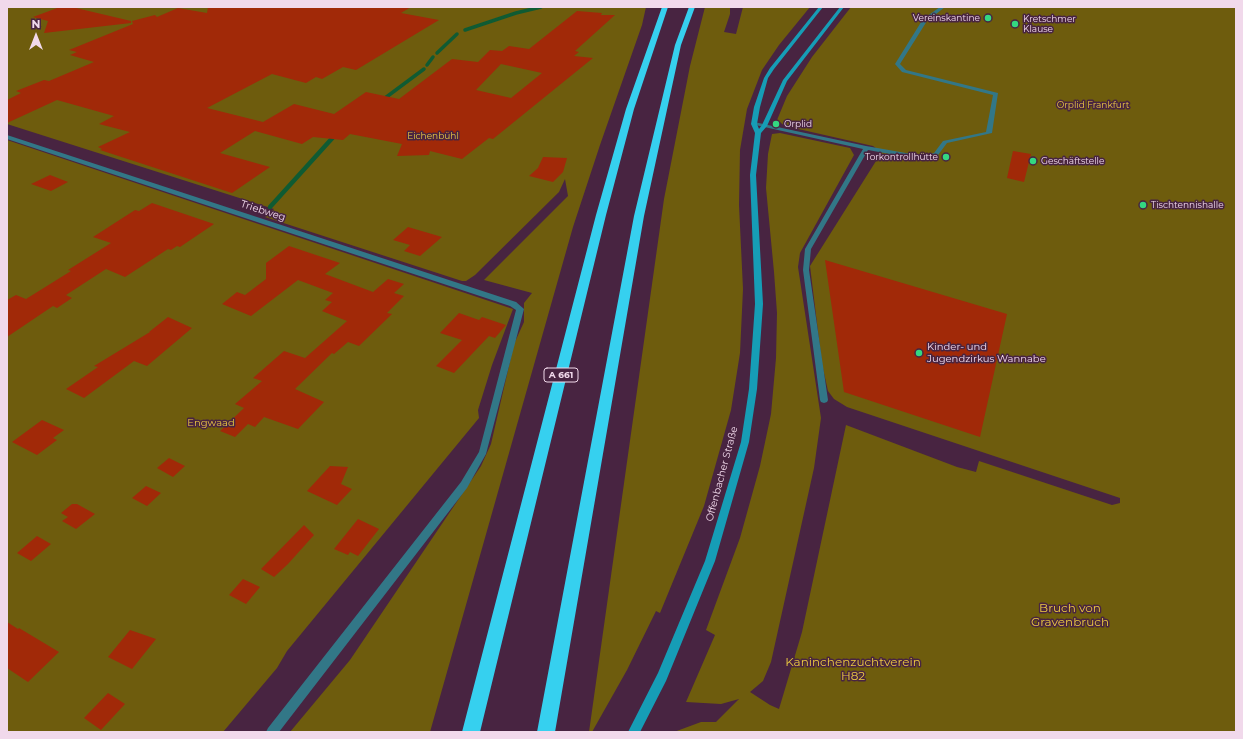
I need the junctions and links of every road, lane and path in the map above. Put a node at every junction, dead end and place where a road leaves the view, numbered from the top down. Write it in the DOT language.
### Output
graph roads {
  1 [pos="665,7"];
  2 [pos="692,7"];
  3 [pos="821,7"];
  4 [pos="842,7"];
  5 [pos="943,7"];
  6 [pos="754,124"];
  7 [pos="764,126"];
  8 [pos="758,133"];
  9 [pos="7,137"];
  10 [pos="866,148"];
  11 [pos="824,400"];
  12 [pos="272,732"];
  13 [pos="471,732"];
  14 [pos="546,732"];
  15 [pos="634,732"];
  1 -- 13 [label="highway, A 661"];
  2 -- 14 [label="highway"];
  3 -- 6 [label="main road"];
  4 -- 7 [label="main road"];
  5 -- 10 [label="street"];
  6 -- 7 [label="street"];
  6 -- 8 [label="main road"];
  7 -- 8 [label="main road"];
  7 -- 10 [label="street"];
  8 -- 15 [label="main road, Offenbacher Straße"];
  9 -- 12 [label="street, Triebweg"];
  10 -- 11 [label="street"];
}
